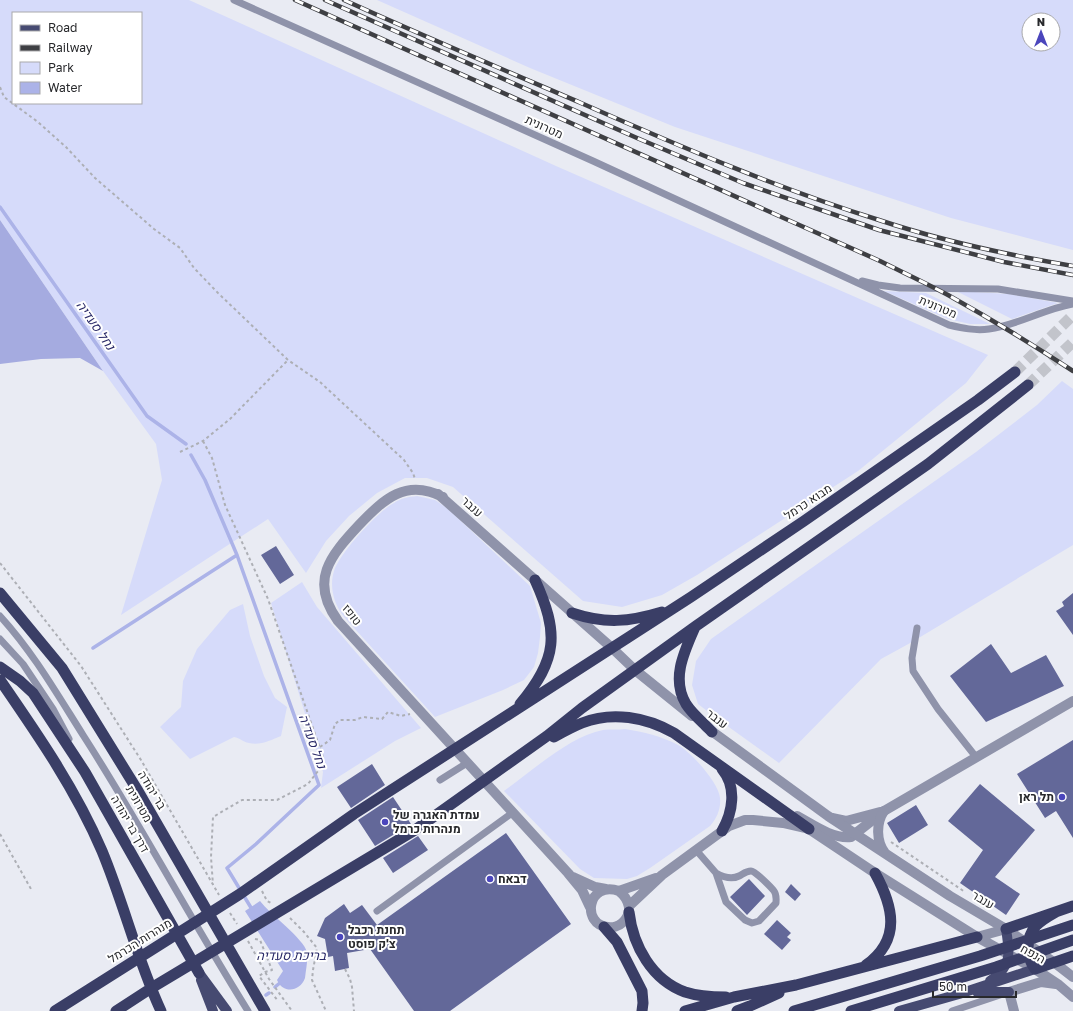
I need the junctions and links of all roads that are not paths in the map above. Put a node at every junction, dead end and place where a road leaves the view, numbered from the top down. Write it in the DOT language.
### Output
graph roads {
  1 [pos="234,0"];
  2 [pos="844,276"];
  3 [pos="1073,303"];
  4 [pos="1015,372"];
  5 [pos="1028,385"];
  6 [pos="535,580"];
  7 [pos="0,593"];
  8 [pos="674,608"];
  9 [pos="572,613"];
  10 [pos="0,616"];
  11 [pos="696,626"];
  12 [pos="917,628"];
  13 [pos="0,639"];
  14 [pos="612,648"];
  15 [pos="0,667"];
  16 [pos="635,670"];
  17 [pos="0,680"];
  18 [pos="1073,701"];
  19 [pos="513,712"];
  20 [pos="487,729"];
  21 [pos="712,732"];
  22 [pos="531,747"];
  23 [pos="976,756"];
  24 [pos="467,763"];
  25 [pos="716,763"];
  26 [pos="85,772"];
  27 [pos="440,780"];
  28 [pos="772,803"];
  29 [pos="884,811"];
  30 [pos="512,813"];
  31 [pos="828,816"];
  32 [pos="809,829"];
  33 [pos="722,831"];
  34 [pos="856,834"];
  35 [pos="696,850"];
  36 [pos="885,853"];
  37 [pos="716,873"];
  38 [pos="875,873"];
  39 [pos="568,874"];
  40 [pos="662,875"];
  41 [pos="606,889"];
  42 [pos="619,891"];
  43 [pos="1073,906"];
  44 [pos="590,907"];
  45 [pos="629,909"];
  46 [pos="377,911"];
  47 [pos="1056,912"];
  48 [pos="1073,925"];
  49 [pos="604,927"];
  50 [pos="1006,929"];
  51 [pos="977,937"];
  52 [pos="1073,940"];
  53 [pos="1028,944"];
  54 [pos="1007,954"];
  55 [pos="1073,956"];
  56 [pos="1055,962"];
  57 [pos="860,968"];
  58 [pos="1035,969"];
  59 [pos="199,973"];
  60 [pos="1073,977"];
  61 [pos="796,985"];
  62 [pos="1060,985"];
  63 [pos="980,987"];
  64 [pos="1009,992"];
  65 [pos="959,994"];
  66 [pos="734,997"];
  67 [pos="1073,997"];
  68 [pos="56,1011"];
  69 [pos="116,1011"];
  70 [pos="161,1011"];
  71 [pos="213,1011"];
  72 [pos="222,1011"];
  73 [pos="227,1011"];
  74 [pos="248,1011"];
  75 [pos="265,1011"];
  76 [pos="642,1011"];
  77 [pos="685,1011"];
  78 [pos="737,1011"];
  79 [pos="794,1011"];
  80 [pos="851,1011"];
  81 [pos="899,1011"];
  82 [pos="952,1011"];
  83 [pos="1014,1011"];
  1 -- 2 [label="lane, מטרונית"];
  2 -- 3 [label="lane, מטרונית"];
  2 -- 3 [label="lane, מטרונית"];
  4 -- 8 [label="highway, מבוא כרמל"];
  5 -- 11 [label="highway"];
  6 -- 9 [label="street, ענבר"];
  6 -- 19 [label="highway"];
  6 -- 24 [label="street, טופז"];
  7 -- 75 [label="highway, בר יהודה"];
  8 -- 9 [label="highway"];
  8 -- 14 [label="highway, מבוא כרמל"];
  9 -- 14 [label="street, ענבר"];
  10 -- 74 [label="lane, מטרונית"];
  11 -- 16 [label="highway"];
  11 -- 21 [label="highway"];
  12 -- 23 [label="lane"];
  13 -- 26 [label="lane"];
  14 -- 16 [label="street, ענבר"];
  14 -- 19 [label="highway, מבוא כרמל"];
  15 -- 26 [label="highway, דרך בר יהודה"];
  16 -- 21 [label="street, ענבר"];
  16 -- 22 [label="highway"];
  17 -- 70 [label="highway"];
  18 -- 23 [label="street"];
  19 -- 20 [label="highway, מבוא כרמל"];
  20 -- 68 [label="highway, מנהרות הכרמל"];
  21 -- 31 [label="street, ענבר"];
  22 -- 25 [label="highway"];
  22 -- 69 [label="highway"];
  23 -- 29 [label="street"];
  24 -- 27 [label="lane"];
  24 -- 30 [label="street, טופז"];
  25 -- 28 [label="highway"];
  25 -- 33 [label="highway"];
  26 -- 59 [label="highway, דרך בר יהודה"];
  28 -- 32 [label="highway"];
  28 -- 34 [label="street"];
  29 -- 31 [label="street"];
  29 -- 34 [label="street"];
  29 -- 36 [label="street"];
  30 -- 39 [label="street, טופז"];
  30 -- 46 [label="lane"];
  31 -- 34 [label="street, ענבר"];
  32 -- 33 [label="street"];
  32 -- 38 [label="street"];
  33 -- 35 [label="street"];
  34 -- 36 [label="street, ענבר"];
  35 -- 37 [label="lane"];
  35 -- 40 [label="street"];
  36 -- 50 [label="street, ענבר"];
  37 -- 37 [label="lane"];
  38 -- 51 [label="street"];
  38 -- 57 [label="highway"];
  39 -- 41 [label="street"];
  39 -- 44 [label="street, טופז"];
  40 -- 42 [label="street"];
  40 -- 45 [label="street"];
  41 -- 42 [label="street"];
  41 -- 44 [label="street"];
  42 -- 45 [label="street"];
  43 -- 47 [label="highway"];
  44 -- 49 [label="street"];
  45 -- 49 [label="street"];
  45 -- 66 [label="highway"];
  47 -- 50 [label="highway"];
  47 -- 53 [label="highway"];
  48 -- 79 [label="highway"];
  49 -- 76 [label="highway"];
  50 -- 51 [label="street"];
  50 -- 53 [label="street, הנפח"];
  50 -- 54 [label="main road"];
  51 -- 54 [label="street, הנפח"];
  51 -- 57 [label="highway"];
  52 -- 80 [label="highway"];
  53 -- 56 [label="street, הנפח"];
  53 -- 58 [label="highway"];
  54 -- 58 [label="street, הנפח"];
  54 -- 63 [label="main road"];
  55 -- 56 [label="highway"];
  56 -- 58 [label="highway"];
  56 -- 60 [label="street, הנפח"];
  57 -- 61 [label="highway"];
  58 -- 62 [label="street, הנפח"];
  58 -- 63 [label="main road"];
  59 -- 71 [label="main road, דרך בר יהודה"];
  59 -- 72 [label="lane"];
  59 -- 73 [label="main road"];
  61 -- 66 [label="highway"];
  61 -- 78 [label="highway"];
  62 -- 64 [label="street"];
  62 -- 67 [label="street, הנפח"];
  63 -- 65 [label="main road"];
  64 -- 65 [label="main road"];
  64 -- 82 [label="lane"];
  64 -- 83 [label="street"];
  65 -- 81 [label="main road"];
  66 -- 77 [label="highway"];
}
